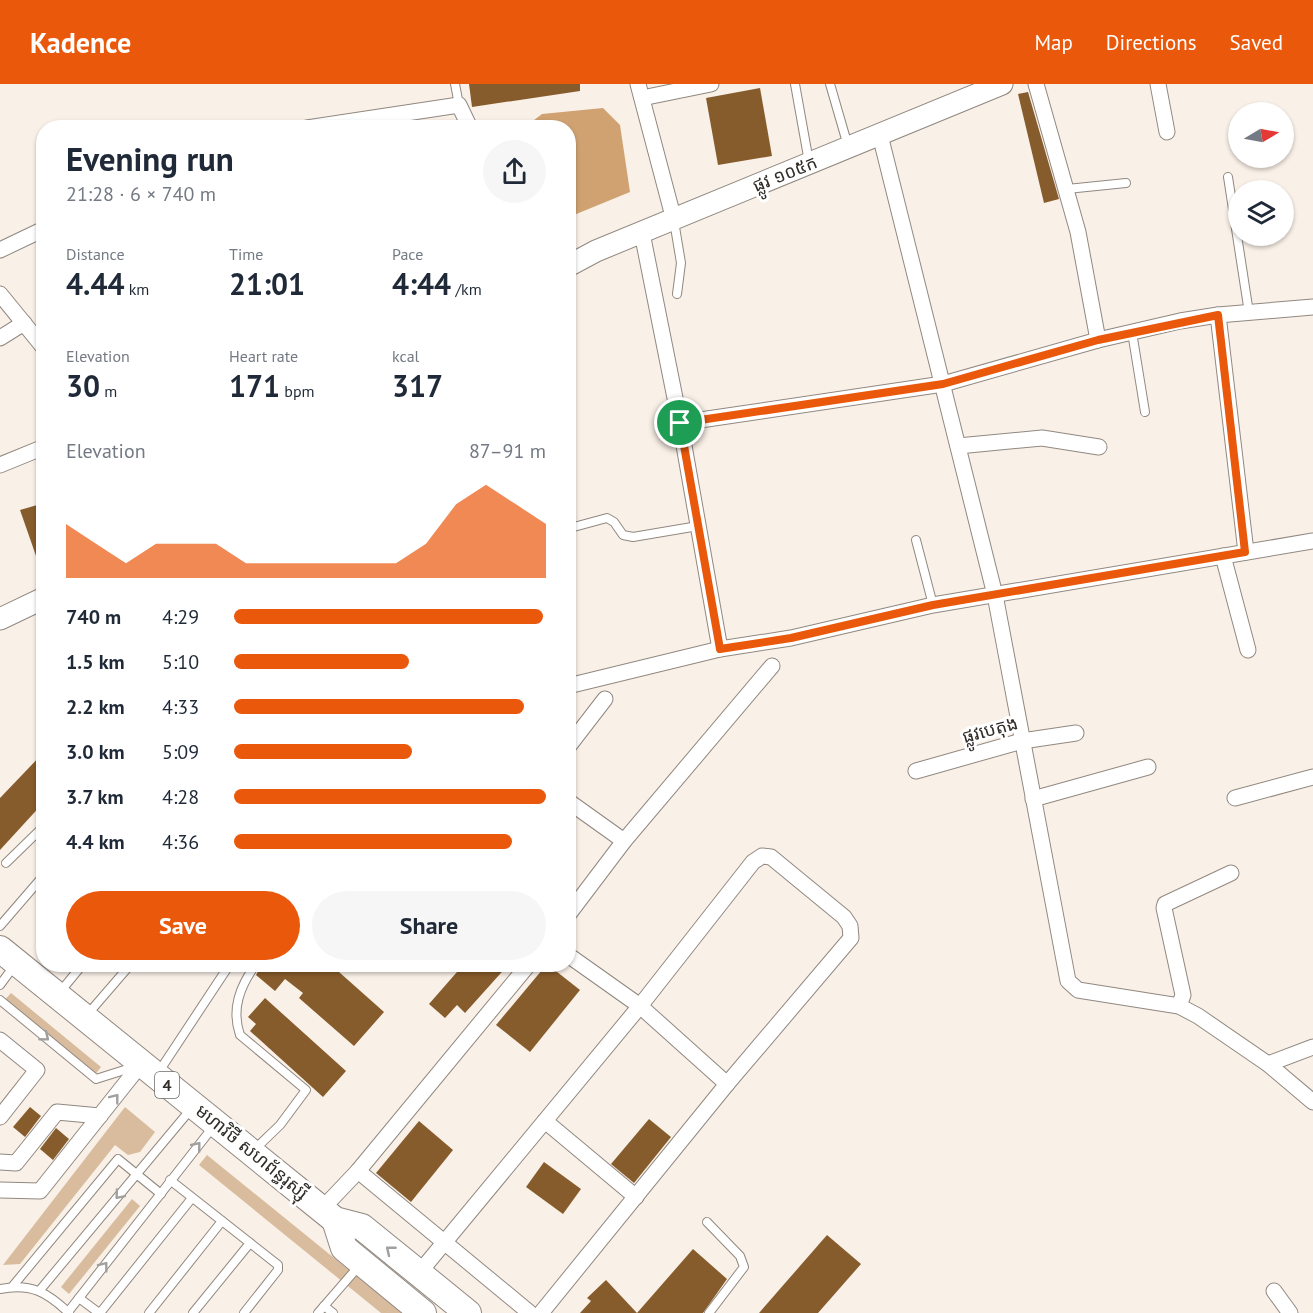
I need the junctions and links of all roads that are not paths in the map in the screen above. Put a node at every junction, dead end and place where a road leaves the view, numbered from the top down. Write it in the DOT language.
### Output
graph roads {
  1 [pos="455,84"];
  2 [pos="711,84"];
  3 [pos="795,84"];
  4 [pos="830,84"];
  5 [pos="1002,84"];
  6 [pos="1036,84"];
  7 [pos="1158,84"];
  8 [pos="640,91"];
  9 [pos="459,105"];
  10 [pos="385,120"];
  11 [pos="466,120"];
  12 [pos="1167,132"];
  13 [pos="880,135"];
  14 [pos="849,148"];
  15 [pos="809,164"];
  16 [pos="1228,177"];
  17 [pos="1126,183"];
  18 [pos="1067,189"];
  19 [pos="674,220"];
  20 [pos="642,232"];
  21 [pos="36,233"];
  22 [pos="0,250"];
  23 [pos="576,262"];
  24 [pos="0,294"];
  25 [pos="677,294"];
  26 [pos="1313,308"];
  27 [pos="1249,313"];
  28 [pos="1218,315"];
  29 [pos="24,323"];
  30 [pos="1132,332"];
  31 [pos="0,338"];
  32 [pos="36,338"];
  33 [pos="1098,340"];
  34 [pos="943,384"];
  35 [pos="1145,412"];
  36 [pos="680,423"];
  37 [pos="958,446"];
  38 [pos="1099,447"];
  39 [pos="36,450"];
  40 [pos="0,465"];
  41 [pos="576,526"];
  42 [pos="698,526"];
  43 [pos="916,540"];
  44 [pos="1313,541"];
  45 [pos="1245,552"];
  46 [pos="1223,556"];
  47 [pos="995,595"];
  48 [pos="36,602"];
  49 [pos="933,605"];
  50 [pos="0,620"];
  51 [pos="720,649"];
  52 [pos="1248,650"];
  53 [pos="772,666"];
  54 [pos="576,684"];
  55 [pos="605,699"];
  56 [pos="1076,733"];
  57 [pos="576,737"];
  58 [pos="1022,741"];
  59 [pos="1148,767"];
  60 [pos="916,771"];
  61 [pos="1313,777"];
  62 [pos="1235,798"];
  63 [pos="1033,799"];
  64 [pos="576,807"];
  65 [pos="36,834"];
  66 [pos="624,841"];
  67 [pos="6,863"];
  68 [pos="1231,873"];
  69 [pos="36,884"];
  70 [pos="576,904"];
  71 [pos="0,926"];
  72 [pos="9,956"];
  73 [pos="576,961"];
  74 [pos="76,972"];
  75 [pos="124,972"];
  76 [pos="224,972"];
  77 [pos="250,972"];
  78 [pos="522,972"];
  79 [pos="0,985"];
  80 [pos="57,995"];
  81 [pos="0,1000"];
  82 [pos="640,1006"];
  83 [pos="1179,1006"];
  84 [pos="84,1018"];
  85 [pos="0,1040"];
  86 [pos="1313,1047"];
  87 [pos="1268,1064"];
  88 [pos="148,1070"];
  89 [pos="727,1084"];
  90 [pos="1313,1102"];
  91 [pos="194,1105"];
  92 [pos="100,1116"];
  93 [pos="0,1117"];
  94 [pos="545,1121"];
  95 [pos="216,1123"];
  96 [pos="252,1153"];
  97 [pos="0,1162"];
  98 [pos="358,1171"];
  99 [pos="136,1174"];
  100 [pos="170,1180"];
  101 [pos="0,1190"];
  102 [pos="162,1194"];
  103 [pos="192,1197"];
  104 [pos="636,1197"];
  105 [pos="329,1215"];
  106 [pos="222,1221"];
  107 [pos="707,1222"];
  108 [pos="445,1241"];
  109 [pos="250,1243"];
  110 [pos="362,1263"];
  111 [pos="418,1273"];
  112 [pos="12,1287"];
  113 [pos="0,1289"];
  114 [pos="40,1290"];
  115 [pos="1274,1291"];
  116 [pos="79,1298"];
  117 [pos="324,1306"];
  118 [pos="68,1312"];
  119 [pos="100,1313"];
  120 [pos="149,1313"];
  121 [pos="193,1313"];
  122 [pos="244,1313"];
  123 [pos="318,1313"];
  124 [pos="333,1313"];
  125 [pos="423,1313"];
  126 [pos="468,1313"];
  127 [pos="530,1313"];
  128 [pos="541,1313"];
  129 [pos="709,1313"];
  130 [pos="1290,1313"];
  1 -- 9 [label="lane"];
  2 -- 8 [label="street"];
  3 -- 15 [label="lane"];
  4 -- 14 [label="lane"];
  5 -- 13 [label="main road, ផ្លូវ ១០៥ក"];
  6 -- 18 [label="street"];
  7 -- 12 [label="street"];
  8 -- 19 [label="street"];
  9 -- 10 [label="street"];
  9 -- 11 [label="street"];
  13 -- 14 [label="main road, ផ្លូវ ១០៥ក"];
  13 -- 34 [label="street"];
  14 -- 15 [label="main road, ផ្លូវ ១០៥ក"];
  15 -- 19 [label="main road, ផ្លូវ ១០៥ក"];
  16 -- 27 [label="lane"];
  17 -- 18 [label="lane"];
  18 -- 33 [label="street"];
  19 -- 20 [label="main road, ផ្លូវ ១០៥ក"];
  19 -- 25 [label="lane"];
  20 -- 23 [label="main road, ផ្លូវ ១០៥ក"];
  20 -- 36 [label="street"];
  21 -- 22 [label="street"];
  24 -- 29 [label="street"];
  26 -- 27 [label="street"];
  27 -- 28 [label="street"];
  28 -- 30 [label="street"];
  28 -- 45 [label="street"];
  29 -- 31 [label="street"];
  29 -- 32 [label="street"];
  30 -- 33 [label="street"];
  30 -- 35 [label="lane"];
  33 -- 34 [label="street"];
  34 -- 36 [label="street"];
  34 -- 37 [label="street"];
  36 -- 42 [label="street"];
  37 -- 38 [label="street"];
  37 -- 47 [label="street"];
  39 -- 40 [label="street"];
  41 -- 42 [label="lane"];
  42 -- 51 [label="street"];
  43 -- 49 [label="lane"];
  44 -- 45 [label="street"];
  45 -- 46 [label="street"];
  46 -- 47 [label="street"];
  46 -- 52 [label="street"];
  47 -- 49 [label="street"];
  47 -- 58 [label="street"];
  48 -- 50 [label="main road"];
  49 -- 51 [label="street"];
  51 -- 54 [label="street"];
  53 -- 66 [label="street"];
  55 -- 57 [label="street"];
  56 -- 58 [label="street, ផ្លូវបេតុង"];
  58 -- 60 [label="street, ផ្លូវបេតុង"];
  58 -- 63 [label="street"];
  59 -- 63 [label="street"];
  61 -- 62 [label="street"];
  63 -- 83 [label="street"];
  64 -- 66 [label="street"];
  65 -- 67 [label="lane"];
  66 -- 70 [label="street"];
  68 -- 83 [label="street"];
  69 -- 71 [label="lane"];
  72 -- 79 [label="lane"];
  72 -- 80 [label="highway, មហាវិថី សហព័ន្ធរុស្ស៊ី / 4"];
  73 -- 82 [label="street"];
  74 -- 80 [label="lane"];
  75 -- 84 [label="lane"];
  76 -- 88 [label="lane"];
  77 -- 96 [label="lane"];
  78 -- 98 [label="street"];
  80 -- 84 [label="highway, មហាវិថី សហព័ន្ធរុស្ស៊ី / 4"];
  81 -- 88 [label="lane, one-way"];
  82 -- 89 [label="street"];
  82 -- 89 [label="street"];
  82 -- 94 [label="street"];
  83 -- 87 [label="street"];
  84 -- 88 [label="highway, មហាវិថី សហព័ន្ធរុស្ស៊ី / 4"];
  85 -- 93 [label="street"];
  86 -- 87 [label="street"];
  87 -- 90 [label="street"];
  88 -- 91 [label="highway, មហាវិថី សហព័ន្ធរុស្ស៊ី / 4"];
  92 -- 88 [label="street, one-way"];
  89 -- 104 [label="street"];
  91 -- 95 [label="highway, មហាវិថី សហព័ន្ធរុស្ស៊ី / 4"];
  91 -- 99 [label="lane"];
  92 -- 97 [label="street"];
  92 -- 101 [label="street"];
  94 -- 104 [label="street"];
  94 -- 108 [label="street"];
  95 -- 96 [label="highway, មហាវិថី សហព័ន្ធរុស្ស៊ី / 4"];
  100 -- 95 [label="lane, one-way"];
  96 -- 105 [label="highway, មហាវិថី សហព័ន្ធរុស្ស៊ី / 4"];
  98 -- 105 [label="street"];
  98 -- 108 [label="street"];
  99 -- 102 [label="lane"];
  99 -- 112 [label="lane"];
  99 -- 114 [label="lane, one-way"];
  100 -- 102 [label="lane"];
  100 -- 103 [label="lane"];
  116 -- 102 [label="lane, one-way"];
  103 -- 106 [label="lane"];
  103 -- 119 [label="lane"];
  104 -- 128 [label="street"];
  105 -- 110 [label="highway"];
  111 -- 105 [label="highway, មហាវិថី សហព័ន្ធរុស្ស៊ី / 4, one-way"];
  106 -- 109 [label="lane"];
  106 -- 120 [label="lane"];
  107 -- 129 [label="lane"];
  108 -- 111 [label="street"];
  108 -- 127 [label="street"];
  109 -- 121 [label="lane"];
  109 -- 122 [label="lane"];
  110 -- 117 [label="lane"];
  110 -- 125 [label="highway"];
  111 -- 126 [label="highway, មហាវិថី សហព័ន្ធរុស្ស៊ី / 4"];
  112 -- 113 [label="lane"];
  112 -- 114 [label="lane"];
  114 -- 118 [label="lane"];
  115 -- 130 [label="street"];
  116 -- 118 [label="lane"];
  116 -- 119 [label="lane"];
  117 -- 123 [label="lane"];
  117 -- 124 [label="lane"];
}
